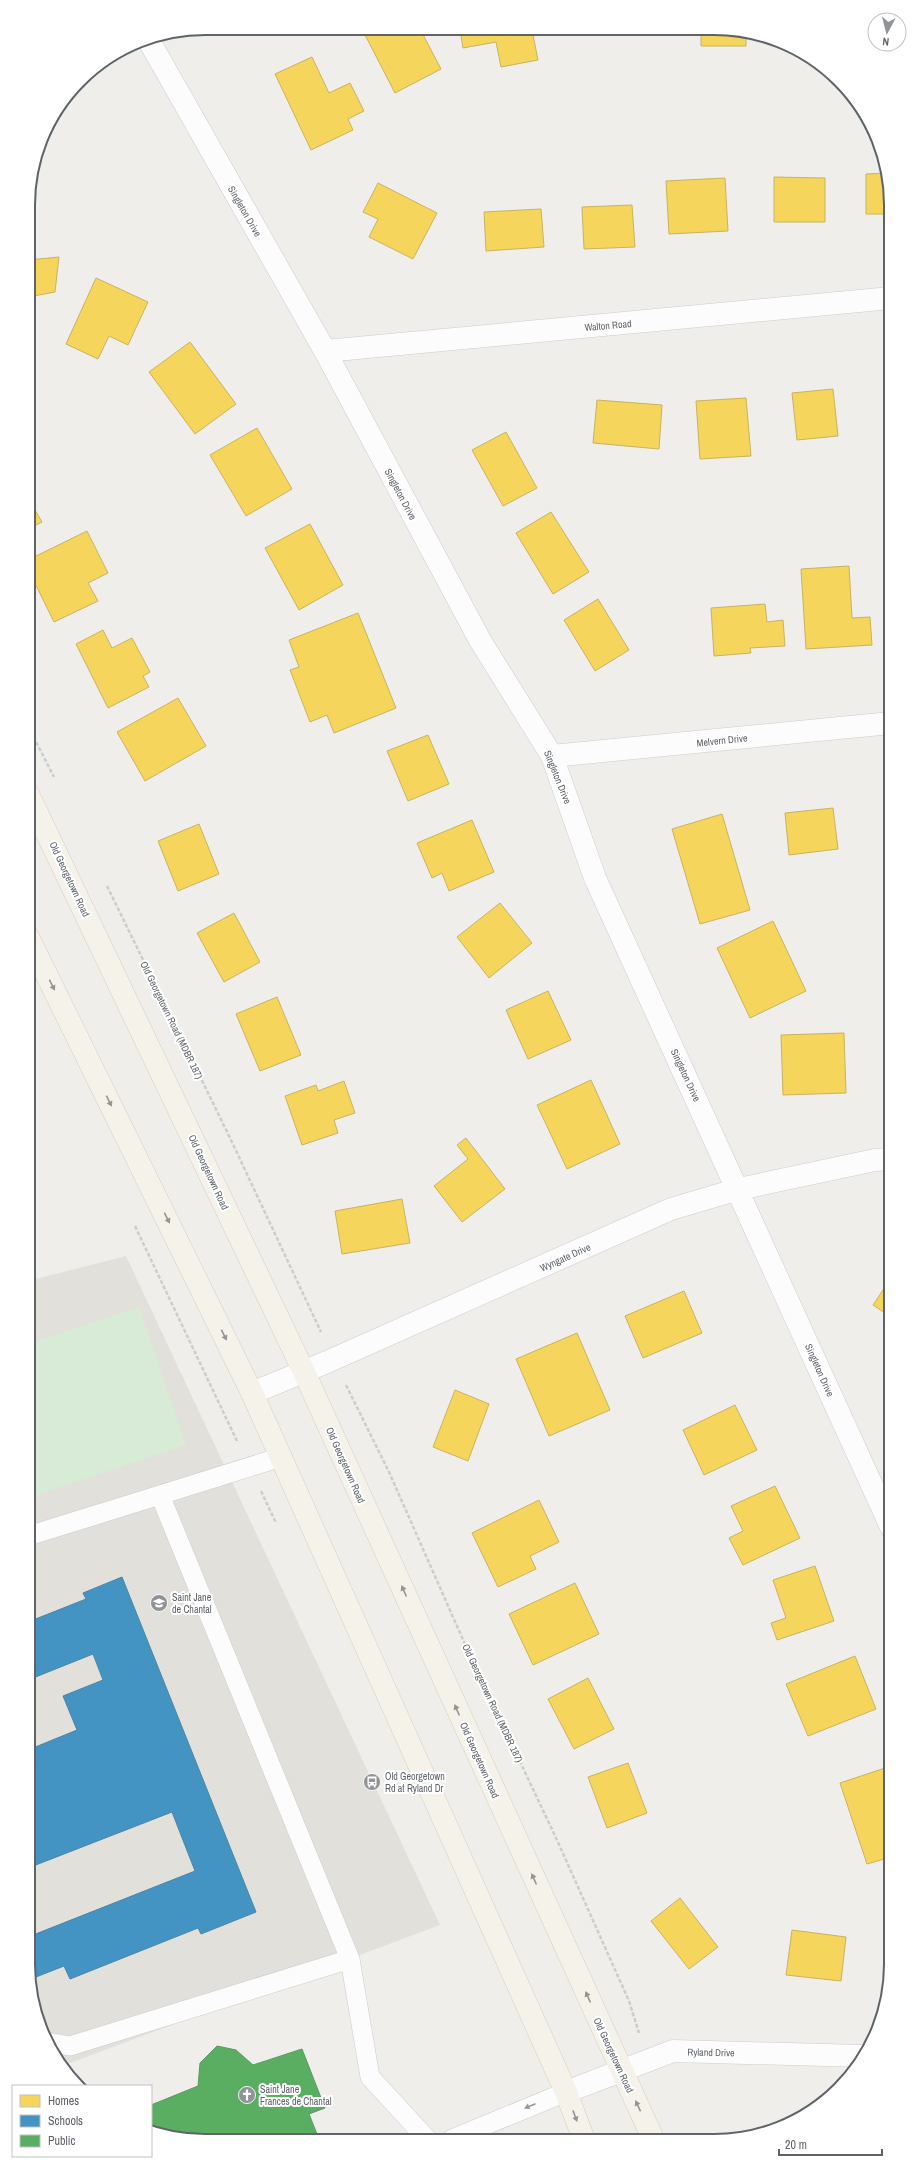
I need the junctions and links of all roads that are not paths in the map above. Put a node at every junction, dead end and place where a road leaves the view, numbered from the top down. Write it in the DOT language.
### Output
graph roads {
  1 [pos="151,44"];
  2 [pos="884,299"];
  3 [pos="325,351"];
  4 [pos="884,724"];
  5 [pos="552,756"];
  6 [pos="35,809"];
  7 [pos="35,951"];
  8 [pos="884,1159"];
  9 [pos="739,1189"];
  10 [pos="304,1372"];
  11 [pos="252,1394"];
  12 [pos="281,1457"];
  13 [pos="160,1495"];
  14 [pos="884,1511"];
  15 [pos="35,1534"];
  16 [pos="350,1959"];
  17 [pos="55,2043"];
  18 [pos="857,2056"];
  19 [pos="622,2071"];
  20 [pos="566,2092"];
  21 [pos="422,2134"];
  22 [pos="464,2134"];
  23 [pos="582,2134"];
  24 [pos="651,2134"];
  1 -- 3 [label="street, Singleton Drive"];
  2 -- 3 [label="street, Walton Road"];
  3 -- 5 [label="street, Singleton Drive"];
  4 -- 5 [label="street, Melvern Drive"];
  5 -- 9 [label="street, Singleton Drive"];
  6 -- 10 [label="main road, Old Georgetown Road"];
  7 -- 11 [label="main road, one-way"];
  8 -- 9 [label="street, Wyngate Drive"];
  9 -- 10 [label="street, Wyngate Drive"];
  9 -- 14 [label="street, Singleton Drive"];
  10 -- 11 [label="street, Wyngate Drive"];
  19 -- 10 [label="main road, Old Georgetown Road, one-way"];
  11 -- 12 [label="main road"];
  12 -- 13 [label="lane"];
  12 -- 20 [label="main road"];
  13 -- 15 [label="lane"];
  13 -- 16 [label="lane"];
  16 -- 17 [label="lane"];
  16 -- 21 [label="lane"];
  18 -- 19 [label="street, Ryland Drive"];
  19 -- 20 [label="street, Ryland Drive"];
  24 -- 19 [label="main road, Old Georgetown Road, one-way"];
  20 -- 22 [label="lane, one-way"];
  20 -- 23 [label="main road, one-way"];
}
